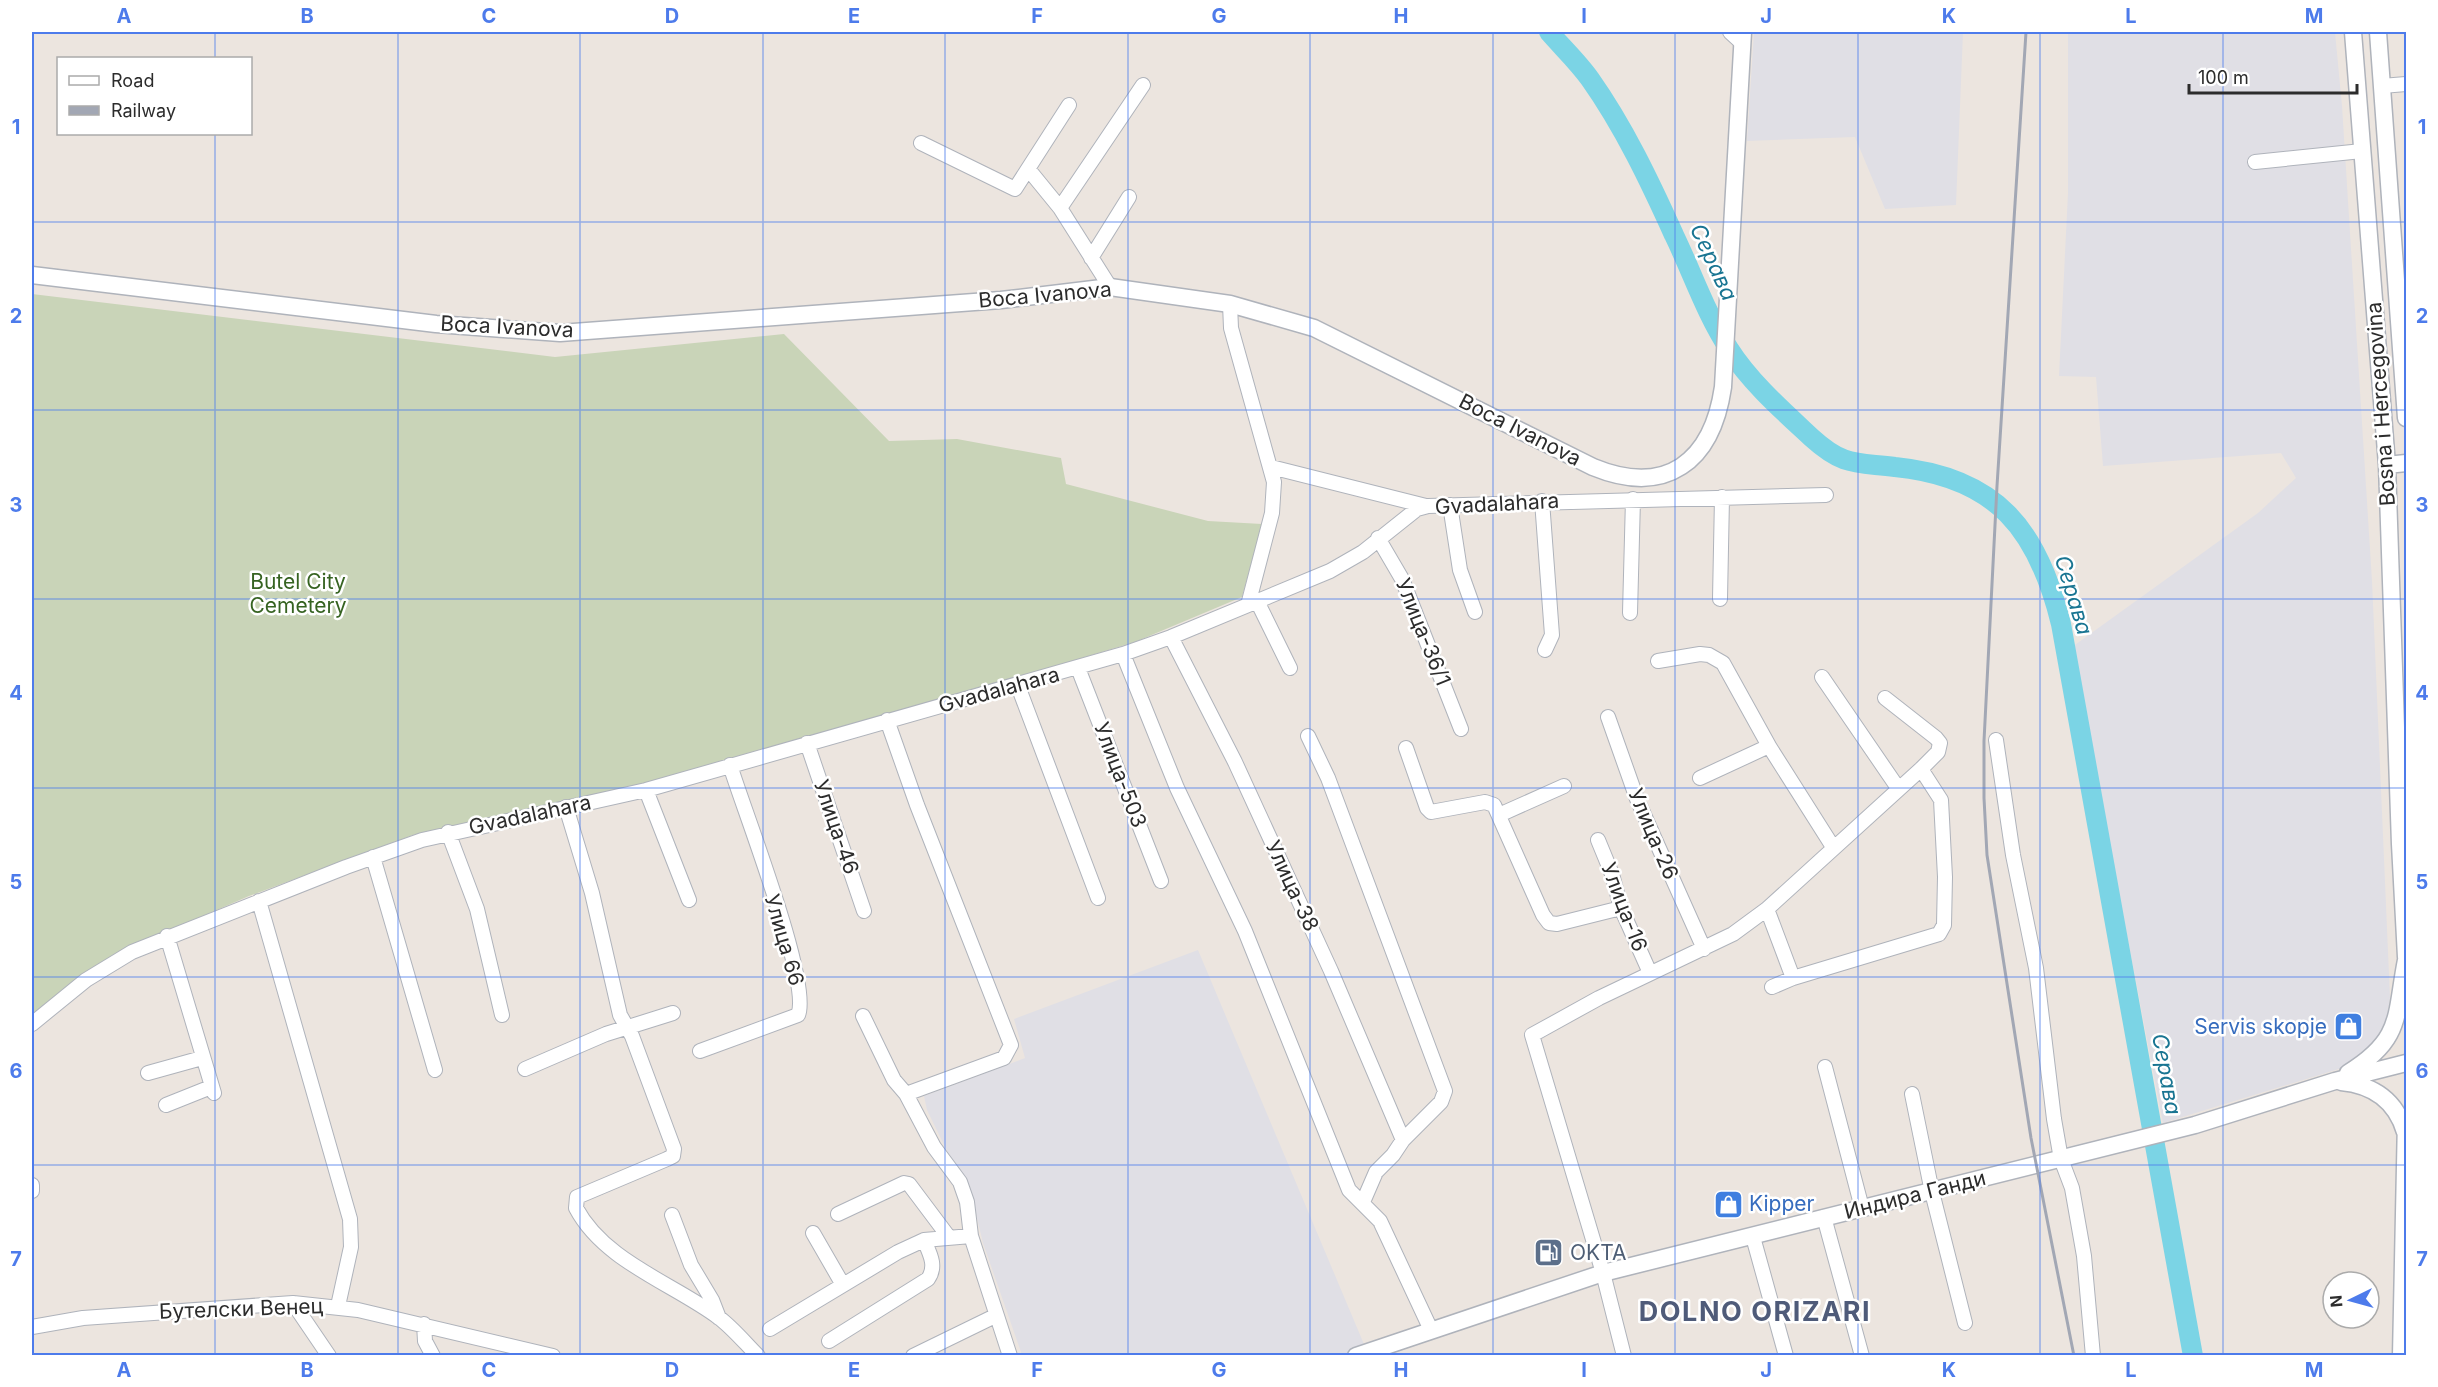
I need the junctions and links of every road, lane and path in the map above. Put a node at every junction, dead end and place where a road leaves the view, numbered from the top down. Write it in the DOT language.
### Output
graph roads {
  1 [pos="2353,32"];
  2 [pos="2378,32"];
  3 [pos="1738,35"];
  4 [pos="2406,84"];
  5 [pos="1143,85"];
  6 [pos="2382,86"];
  7 [pos="1069,105"];
  8 [pos="921,143"];
  9 [pos="2362,151"];
  10 [pos="2255,162"];
  11 [pos="1029,170"];
  12 [pos="1129,197"];
  13 [pos="1060,208"];
  14 [pos="1091,258"];
  15 [pos="32,275"];
  16 [pos="1110,287"];
  17 [pos="1230,304"];
  18 [pos="2406,400"];
  19 [pos="2406,418"];
  20 [pos="2406,463"];
  21 [pos="2387,465"];
  22 [pos="1271,467"];
  23 [pos="1658,476"];
  24 [pos="1826,495"];
  25 [pos="1722,497"];
  26 [pos="1648,498"];
  27 [pos="1633,499"];
  28 [pos="1542,501"];
  29 [pos="1450,505"];
  30 [pos="1428,506"];
  31 [pos="1378,538"];
  32 [pos="1720,599"];
  33 [pos="1252,603"];
  34 [pos="1475,612"];
  35 [pos="1630,613"];
  36 [pos="1171,637"];
  37 [pos="1545,650"];
  38 [pos="1123,654"];
  39 [pos="1658,661"];
  40 [pos="1078,668"];
  41 [pos="1290,668"];
  42 [pos="1822,677"];
  43 [pos="1018,686"];
  44 [pos="1885,698"];
  45 [pos="1608,717"];
  46 [pos="887,720"];
  47 [pos="1461,729"];
  48 [pos="1308,736"];
  49 [pos="1996,740"];
  50 [pos="807,744"];
  51 [pos="1769,746"];
  52 [pos="1406,748"];
  53 [pos="730,765"];
  54 [pos="1921,769"];
  55 [pos="1700,778"];
  56 [pos="1564,786"];
  57 [pos="1898,788"];
  58 [pos="646,790"];
  59 [pos="566,807"];
  60 [pos="1499,815"];
  61 [pos="448,832"];
  62 [pos="1598,840"];
  63 [pos="1833,847"];
  64 [pos="373,857"];
  65 [pos="1161,881"];
  66 [pos="1098,898"];
  67 [pos="689,900"];
  68 [pos="259,901"];
  69 [pos="1621,908"];
  70 [pos="1767,909"];
  71 [pos="864,911"];
  72 [pos="167,936"];
  73 [pos="1704,949"];
  74 [pos="2406,959"];
  75 [pos="1650,974"];
  76 [pos="1793,978"];
  77 [pos="1772,987"];
  78 [pos="673,1013"];
  79 [pos="502,1016"];
  80 [pos="863,1016"];
  81 [pos="32,1024"];
  82 [pos="625,1027"];
  83 [pos="700,1051"];
  84 [pos="202,1059"];
  85 [pos="2406,1063"];
  86 [pos="1825,1067"];
  87 [pos="525,1069"];
  88 [pos="435,1070"];
  89 [pos="148,1073"];
  90 [pos="2335,1081"];
  91 [pos="906,1094"];
  92 [pos="1912,1094"];
  93 [pos="166,1104"];
  94 [pos="2406,1119"];
  95 [pos="2406,1136"];
  96 [pos="1404,1140"];
  97 [pos="2061,1159"];
  98 [pos="1932,1192"];
  99 [pos="1363,1202"];
  100 [pos="1862,1208"];
  101 [pos="838,1214"];
  102 [pos="672,1215"];
  103 [pos="1824,1217"];
  104 [pos="813,1233"];
  105 [pos="948,1236"];
  106 [pos="971,1236"];
  107 [pos="1753,1237"];
  108 [pos="924,1240"];
  109 [pos="1603,1273"];
  110 [pos="843,1285"];
  111 [pos="293,1303"];
  112 [pos="338,1306"];
  113 [pos="995,1316"];
  114 [pos="719,1318"];
  115 [pos="1965,1323"];
  116 [pos="424,1324"];
  117 [pos="32,1327"];
  118 [pos="770,1329"];
  119 [pos="1431,1330"];
  120 [pos="829,1341"];
  121 [pos="524,1352"];
  122 [pos="329,1356"];
  123 [pos="433,1356"];
  124 [pos="554,1356"];
  125 [pos="758,1356"];
  126 [pos="913,1356"];
  127 [pos="1010,1356"];
  128 [pos="1356,1356"];
  129 [pos="1624,1356"];
  130 [pos="1786,1356"];
  131 [pos="1862,1356"];
  132 [pos="2093,1356"];
  133 [pos="2401,1356"];
  1 -- 9 [label="street, Bosna i Hercegovina"];
  2 -- 6 [label="street, Bosna i Hercegovina"];
  3 -- 23 [label="street, Boca Ivanova"];
  4 -- 6 [label="street"];
  5 -- 13 [label="street"];
  6 -- 18 [label="street, Bosna i Hercegovina"];
  7 -- 11 [label="street"];
  8 -- 11 [label="street"];
  9 -- 10 [label="street"];
  9 -- 21 [label="street, Bosna i Hercegovina"];
  11 -- 13 [label="street"];
  12 -- 14 [label="street"];
  13 -- 14 [label="street"];
  14 -- 16 [label="street"];
  15 -- 16 [label="street, Boca Ivanova"];
  16 -- 17 [label="street, Boca Ivanova"];
  17 -- 22 [label="street"];
  17 -- 23 [label="street, Boca Ivanova"];
  18 -- 19 [label="street, Bosna i Hercegovina"];
  20 -- 21 [label="street"];
  21 -- 74 [label="street, Bosna i Hercegovina"];
  22 -- 30 [label="street"];
  22 -- 33 [label="street"];
  23 -- 26 [label="street"];
  24 -- 25 [label="street, Gvadalahara"];
  25 -- 26 [label="street, Gvadalahara"];
  25 -- 32 [label="street"];
  26 -- 27 [label="street, Gvadalahara"];
  27 -- 28 [label="street, Gvadalahara"];
  27 -- 35 [label="street"];
  28 -- 29 [label="street, Gvadalahara"];
  28 -- 37 [label="street"];
  29 -- 30 [label="street, Gvadalahara"];
  29 -- 34 [label="street"];
  30 -- 31 [label="street, Gvadalahara"];
  31 -- 33 [label="street, Gvadalahara"];
  31 -- 47 [label="street, Улица-36/1"];
  33 -- 36 [label="street, Gvadalahara"];
  33 -- 41 [label="street"];
  36 -- 38 [label="street, Gvadalahara"];
  36 -- 96 [label="street, Улица-38"];
  38 -- 40 [label="street, Gvadalahara"];
  38 -- 99 [label="street"];
  39 -- 51 [label="street"];
  40 -- 43 [label="street, Gvadalahara"];
  40 -- 65 [label="street, Улица-503"];
  42 -- 57 [label="street"];
  43 -- 46 [label="street, Gvadalahara"];
  43 -- 66 [label="street"];
  44 -- 54 [label="street"];
  45 -- 73 [label="street, Улица-26"];
  46 -- 50 [label="street, Gvadalahara"];
  46 -- 91 [label="street"];
  48 -- 96 [label="street"];
  49 -- 97 [label="street"];
  50 -- 53 [label="street, Gvadalahara"];
  50 -- 71 [label="street, Улица-46"];
  51 -- 55 [label="street"];
  51 -- 63 [label="street"];
  52 -- 60 [label="street"];
  53 -- 58 [label="street, Gvadalahara"];
  53 -- 83 [label="street, Улица 66"];
  54 -- 57 [label="street"];
  54 -- 76 [label="street"];
  56 -- 60 [label="street"];
  57 -- 63 [label="street"];
  58 -- 59 [label="street, Gvadalahara"];
  58 -- 67 [label="street"];
  59 -- 61 [label="street, Gvadalahara"];
  59 -- 82 [label="street"];
  60 -- 69 [label="street"];
  61 -- 64 [label="street, Gvadalahara"];
  61 -- 79 [label="street"];
  62 -- 69 [label="street, Улица-16"];
  63 -- 70 [label="street"];
  64 -- 68 [label="street, Gvadalahara"];
  64 -- 88 [label="street"];
  68 -- 72 [label="street, Gvadalahara"];
  68 -- 112 [label="street"];
  69 -- 75 [label="street, Улица-16"];
  70 -- 73 [label="street"];
  70 -- 76 [label="street"];
  72 -- 81 [label="street, Gvadalahara"];
  72 -- 84 [label="street"];
  73 -- 75 [label="street"];
  74 -- 90 [label="street, Bosna i Hercegovina"];
  75 -- 109 [label="street"];
  76 -- 77 [label="street"];
  78 -- 82 [label="street"];
  80 -- 91 [label="street"];
  82 -- 87 [label="street"];
  82 -- 114 [label="street"];
  84 -- 89 [label="street"];
  84 -- 93 [label="street"];
  85 -- 90 [label="street, Индира Ганди"];
  86 -- 100 [label="street"];
  90 -- 95 [label="street"];
  90 -- 97 [label="street, Индира Ганди"];
  91 -- 106 [label="street"];
  92 -- 98 [label="street"];
  94 -- 95 [label="street"];
  95 -- 133 [label="street"];
  96 -- 99 [label="street"];
  97 -- 98 [label="street, Индира Ганди"];
  97 -- 132 [label="street"];
  98 -- 100 [label="street, Индира Ганди"];
  98 -- 115 [label="street"];
  99 -- 119 [label="street"];
  100 -- 103 [label="street, Индира Ганди"];
  101 -- 105 [label="street"];
  102 -- 114 [label="street"];
  103 -- 107 [label="street, Индира Ганди"];
  103 -- 131 [label="street"];
  104 -- 110 [label="street"];
  105 -- 106 [label="street"];
  105 -- 108 [label="street"];
  106 -- 113 [label="street"];
  107 -- 109 [label="street, Индира Ганди"];
  107 -- 130 [label="street"];
  108 -- 110 [label="street"];
  108 -- 120 [label="street"];
  109 -- 119 [label="street, Индира Ганди"];
  109 -- 129 [label="street"];
  110 -- 118 [label="street"];
  111 -- 112 [label="street, Бутелски Венец"];
  111 -- 117 [label="street, Бутелски Венец"];
  111 -- 122 [label="street"];
  112 -- 116 [label="street, Бутелски Венец"];
  113 -- 126 [label="street"];
  113 -- 127 [label="street"];
  114 -- 125 [label="street"];
  116 -- 121 [label="street, Бутелски Венец"];
  116 -- 123 [label="street"];
  119 -- 128 [label="street, Индира Ганди"];
  121 -- 124 [label="street, Бутелски Венец"];
}
